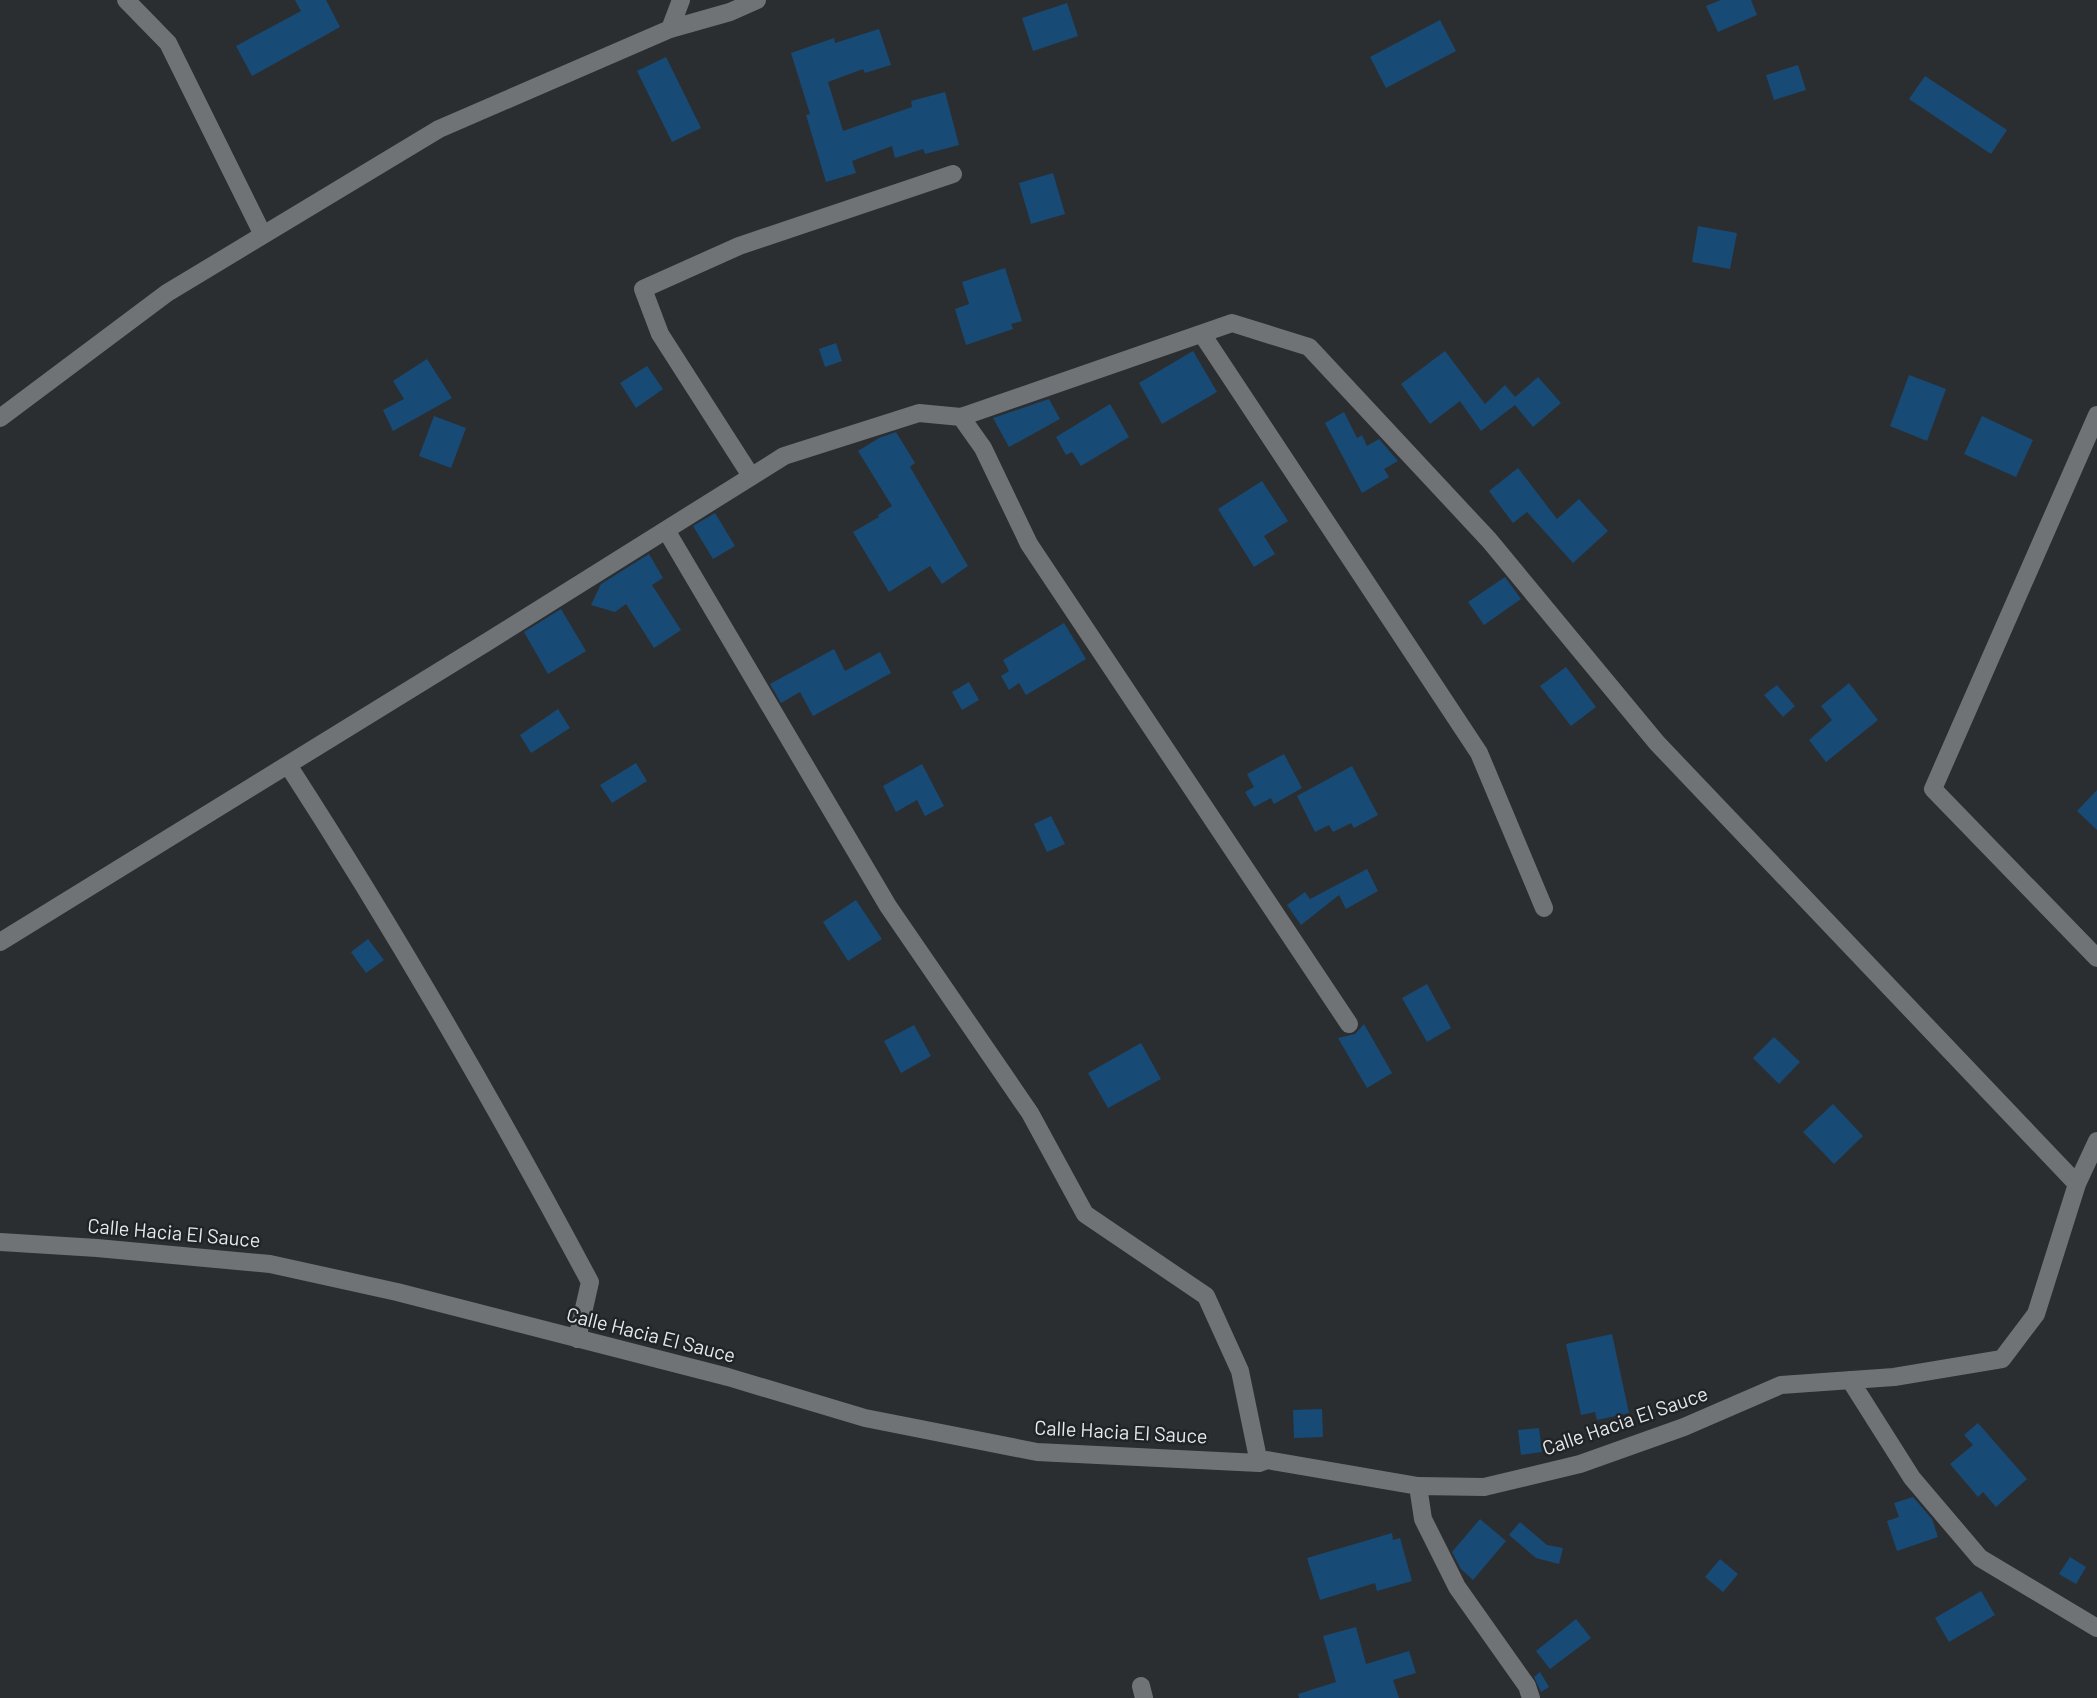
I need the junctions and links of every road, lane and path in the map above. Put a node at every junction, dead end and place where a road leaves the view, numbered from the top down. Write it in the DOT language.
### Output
graph roads {
  1 [pos="126,0"];
  2 [pos="681,0"];
  3 [pos="757,0"];
  4 [pos="670,29"];
  5 [pos="953,174"];
  6 [pos="263,236"];
  7 [pos="1202,334"];
  8 [pos="2097,416"];
  9 [pos="961,417"];
  10 [pos="0,418"];
  11 [pos="751,476"];
  12 [pos="666,530"];
  13 [pos="288,765"];
  14 [pos="1544,908"];
  15 [pos="0,942"];
  16 [pos="2097,958"];
  17 [pos="1349,1024"];
  18 [pos="2097,1141"];
  19 [pos="2077,1184"];
  20 [pos="0,1242"];
  21 [pos="577,1339"];
  22 [pos="1850,1380"];
  23 [pos="1259,1462"];
  24 [pos="1418,1486"];
  25 [pos="2097,1628"];
  26 [pos="1531,1698"];
  1 -- 6 [label="street"];
  2 -- 4 [label="street"];
  3 -- 4 [label="street"];
  4 -- 6 [label="street"];
  5 -- 11 [label="street"];
  6 -- 10 [label="street"];
  7 -- 9 [label="street"];
  7 -- 14 [label="street"];
  7 -- 19 [label="street"];
  8 -- 16 [label="street"];
  9 -- 11 [label="street"];
  9 -- 17 [label="street"];
  11 -- 12 [label="street"];
  12 -- 13 [label="street"];
  12 -- 23 [label="street"];
  13 -- 15 [label="street"];
  13 -- 21 [label="street"];
  18 -- 19 [label="street, Calle Hacia El Sauce"];
  19 -- 22 [label="street, Calle Hacia El Sauce"];
  20 -- 21 [label="street, Calle Hacia El Sauce"];
  21 -- 23 [label="street, Calle Hacia El Sauce"];
  22 -- 24 [label="street, Calle Hacia El Sauce"];
  22 -- 25 [label="street"];
  23 -- 24 [label="street, Calle Hacia El Sauce"];
  24 -- 26 [label="street"];
}
